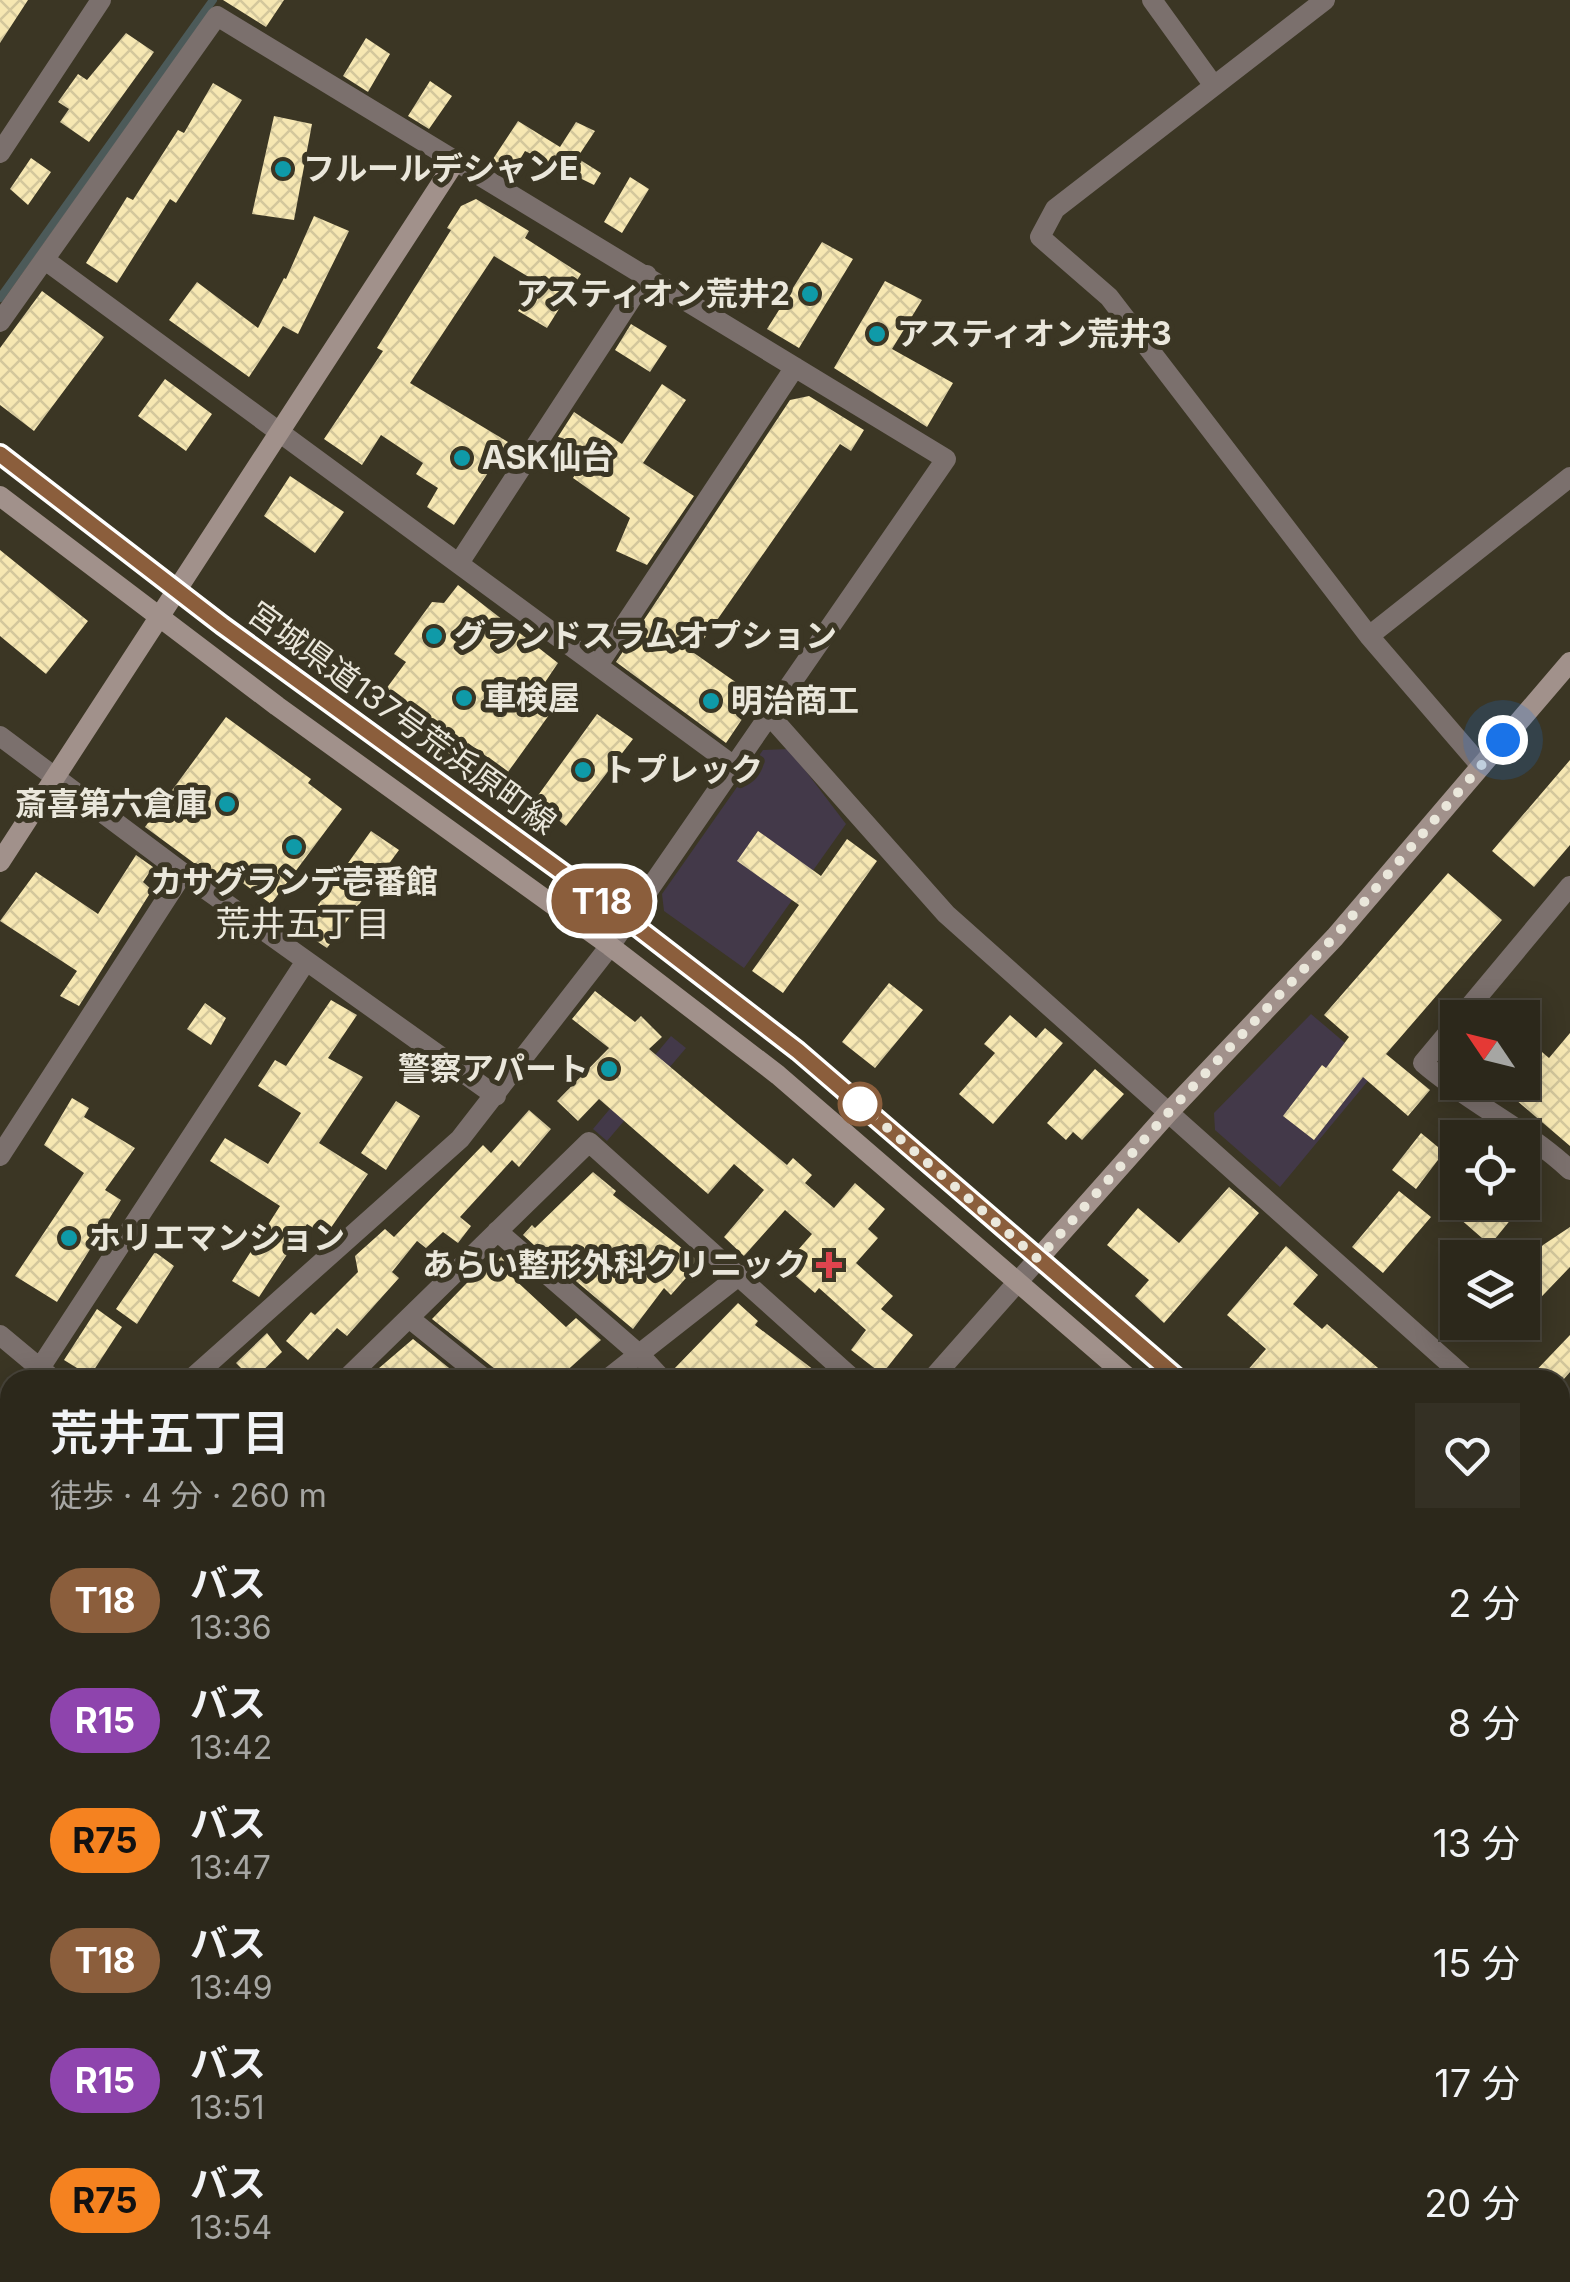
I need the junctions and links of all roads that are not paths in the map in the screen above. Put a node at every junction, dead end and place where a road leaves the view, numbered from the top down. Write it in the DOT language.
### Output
graph roads {
  1 [pos="101,0"];
  2 [pos="1152,0"];
  3 [pos="1324,0"];
  4 [pos="1214,86"];
  5 [pos="0,153"];
  6 [pos="455,162"];
  7 [pos="45,260"];
  8 [pos="646,275"];
  9 [pos="0,322"];
  10 [pos="795,367"];
  11 [pos="279,432"];
  12 [pos="0,454"];
  13 [pos="1570,477"];
  14 [pos="0,496"];
  15 [pos="459,564"];
  16 [pos="177,590"];
  17 [pos="159,618"];
  18 [pos="1369,636"];
  19 [pos="1570,662"];
  20 [pos="598,666"];
  21 [pos="771,717"];
  22 [pos="0,736"];
  23 [pos="734,766"];
  24 [pos="1481,766"];
  25 [pos="54,778"];
  26 [pos="0,862"];
  27 [pos="183,873"];
  28 [pos="1570,886"];
  29 [pos="628,920"];
  30 [pos="610,946"];
  31 [pos="306,961"];
  32 [pos="1475,1000"];
  33 [pos="1440,1042"];
  34 [pos="1440,1078"];
  35 [pos="496,1096"];
  36 [pos="1472,1100"];
  37 [pos="1168,1113"];
  38 [pos="0,1156"];
  39 [pos="1570,1170"];
  40 [pos="497,1231"];
  41 [pos="1038,1259"];
  42 [pos="740,1275"];
  43 [pos="1018,1281"];
  44 [pos="409,1318"];
  45 [pos="0,1335"];
  46 [pos="639,1354"];
  47 [pos="42,1370"];
  48 [pos="50,1370"];
  49 [pos="201,1370"];
  50 [pos="355,1370"];
  51 [pos="474,1370"];
  52 [pos="619,1370"];
  53 [pos="654,1370"];
  54 [pos="843,1370"];
  55 [pos="941,1370"];
  56 [pos="1120,1370"];
  57 [pos="1168,1370"];
  58 [pos="1457,1370"];
  1 -- 5 [label="street"];
  2 -- 4 [label="street"];
  3 -- 4 [label="street"];
  4 -- 18 [label="street"];
  6 -- 7 [label="street"];
  6 -- 8 [label="street"];
  6 -- 11 [label="main road"];
  7 -- 9 [label="street"];
  7 -- 11 [label="street"];
  8 -- 10 [label="street"];
  8 -- 15 [label="street"];
  10 -- 20 [label="street"];
  10 -- 21 [label="street"];
  11 -- 15 [label="street"];
  11 -- 16 [label="main road"];
  12 -- 16 [label="main road, 宮城県道137号荒浜原町線"];
  13 -- 18 [label="street"];
  14 -- 17 [label="main road, 宮城県道137号荒浜原町線"];
  15 -- 20 [label="street"];
  16 -- 17 [label="main road"];
  16 -- 29 [label="main road, 宮城県道137号荒浜原町線"];
  17 -- 25 [label="main road"];
  17 -- 30 [label="main road, 宮城県道137号荒浜原町線"];
  18 -- 24 [label="street"];
  19 -- 24 [label="main road"];
  20 -- 23 [label="street"];
  21 -- 23 [label="street"];
  21 -- 37 [label="street"];
  22 -- 25 [label="street"];
  23 -- 29 [label="street"];
  24 -- 37 [label="main road"];
  25 -- 26 [label="main road"];
  25 -- 27 [label="street"];
  27 -- 31 [label="street"];
  27 -- 38 [label="street"];
  28 -- 32 [label="street"];
  29 -- 30 [label="street"];
  29 -- 41 [label="main road, 宮城県道137号荒浜原町線"];
  30 -- 35 [label="street"];
  30 -- 43 [label="main road, 宮城県道137号荒浜原町線"];
  31 -- 35 [label="street"];
  31 -- 48 [label="street"];
  33 -- 34 [label="street"];
  35 -- 49 [label="street"];
  36 -- 39 [label="street"];
  37 -- 41 [label="main road"];
  37 -- 58 [label="street"];
  40 -- 42 [label="street"];
  40 -- 44 [label="street"];
  40 -- 46 [label="street"];
  41 -- 43 [label="street"];
  41 -- 57 [label="main road, 宮城県道137号荒浜原町線"];
  42 -- 46 [label="street"];
  42 -- 54 [label="street"];
  43 -- 55 [label="street"];
  43 -- 56 [label="main road, 宮城県道137号荒浜原町線"];
  44 -- 50 [label="street"];
  44 -- 51 [label="street"];
  45 -- 47 [label="street"];
  46 -- 52 [label="street"];
  46 -- 53 [label="street"];
}
